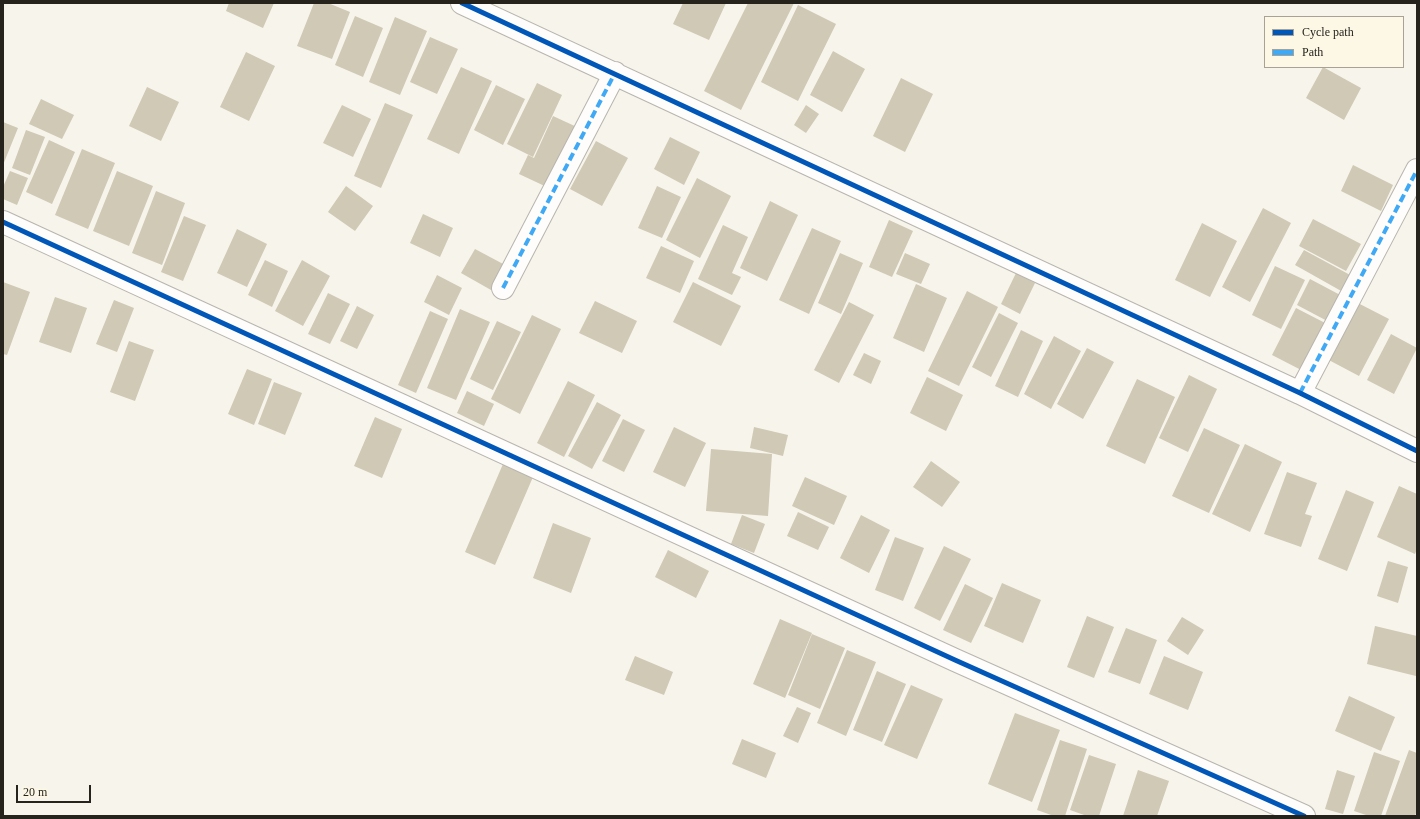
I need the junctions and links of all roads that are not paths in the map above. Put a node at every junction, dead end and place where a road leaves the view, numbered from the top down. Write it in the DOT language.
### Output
graph roads {
  1 [pos="462,3"];
  2 [pos="615,73"];
  3 [pos="1417,170"];
  4 [pos="3,222"];
  5 [pos="503,288"];
  6 [pos="1300,393"];
  7 [pos="1417,451"];
  8 [pos="1304,816"];
  1 -- 2 [label="street"];
  2 -- 5 [label="street"];
  2 -- 6 [label="street"];
  3 -- 6 [label="street"];
  4 -- 8 [label="street"];
  6 -- 7 [label="street"];
}
